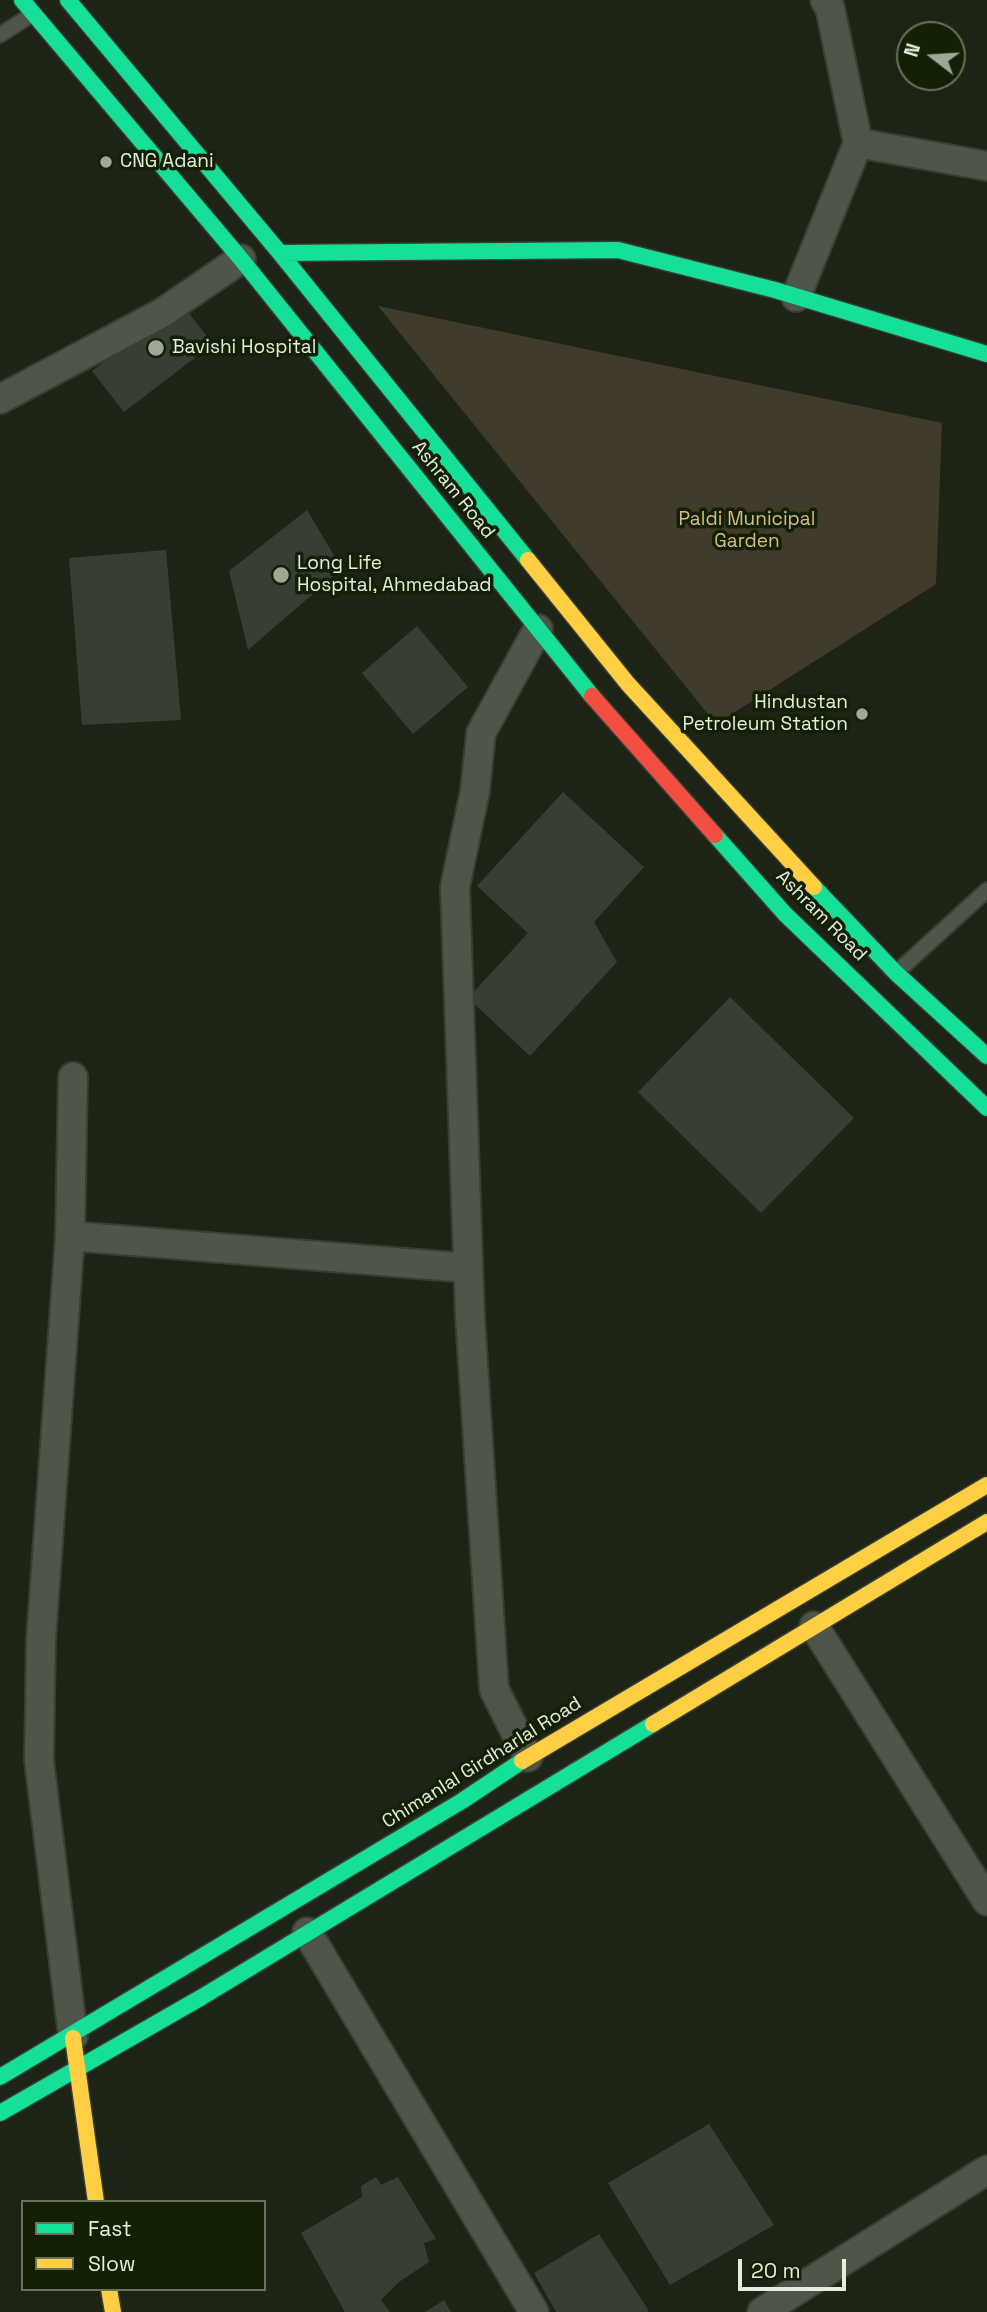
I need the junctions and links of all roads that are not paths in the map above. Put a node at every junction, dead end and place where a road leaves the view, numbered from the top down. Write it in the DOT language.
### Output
graph roads {
  1 [pos="22,0"];
  2 [pos="68,0"];
  3 [pos="825,0"];
  4 [pos="33,13"];
  5 [pos="0,35"];
  6 [pos="858,143"];
  7 [pos="987,166"];
  8 [pos="280,253"];
  9 [pos="242,258"];
  10 [pos="796,296"];
  11 [pos="987,354"];
  12 [pos="0,399"];
  13 [pos="538,629"];
  14 [pos="987,890"];
  15 [pos="895,973"];
  16 [pos="987,1056"];
  17 [pos="73,1077"];
  18 [pos="987,1108"];
  19 [pos="70,1236"];
  20 [pos="468,1268"];
  21 [pos="987,1485"];
  22 [pos="987,1522"];
  23 [pos="814,1626"];
  24 [pos="528,1757"];
  25 [pos="987,1901"];
  26 [pos="307,1932"];
  27 [pos="73,2036"];
  28 [pos="76,2070"];
  29 [pos="0,2077"];
  30 [pos="0,2113"];
  31 [pos="987,2170"];
  32 [pos="96,2200"];
  33 [pos="110,2291"];
  34 [pos="113,2312"];
  35 [pos="534,2312"];
  36 [pos="762,2312"];
  1 -- 4 [label="main road, Ashram Road"];
  2 -- 8 [label="main road, Ashram Road"];
  3 -- 6 [label="street"];
  4 -- 5 [label="lane"];
  4 -- 9 [label="main road, Ashram Road"];
  6 -- 7 [label="street"];
  6 -- 10 [label="street"];
  8 -- 10 [label="main road"];
  8 -- 15 [label="main road, Ashram Road"];
  9 -- 12 [label="street"];
  9 -- 13 [label="main road, Ashram Road"];
  10 -- 11 [label="main road"];
  13 -- 18 [label="main road, Ashram Road"];
  13 -- 20 [label="street"];
  14 -- 15 [label="lane"];
  15 -- 16 [label="main road, Ashram Road"];
  17 -- 19 [label="street"];
  19 -- 20 [label="street"];
  19 -- 27 [label="street"];
  20 -- 24 [label="street"];
  21 -- 24 [label="main road, Chimanlal Girdharlal Road"];
  22 -- 23 [label="main road"];
  23 -- 25 [label="street"];
  23 -- 26 [label="main road"];
  24 -- 27 [label="main road, Chimanlal Girdharlal Road"];
  26 -- 28 [label="main road"];
  26 -- 35 [label="street"];
  27 -- 28 [label="main road"];
  27 -- 29 [label="main road, Chimanlal Girdharlal Road"];
  28 -- 30 [label="main road"];
  28 -- 32 [label="main road"];
  31 -- 36 [label="street"];
  33 -- 34 [label="main road"];
}
